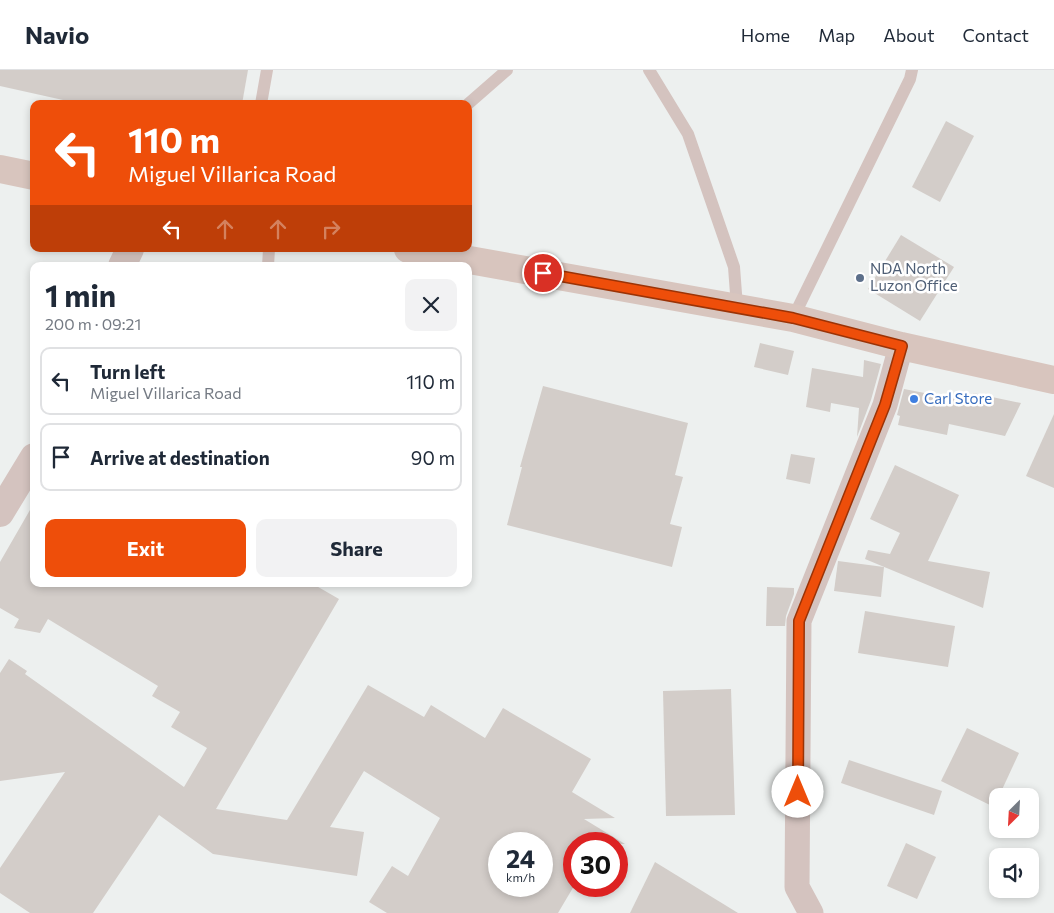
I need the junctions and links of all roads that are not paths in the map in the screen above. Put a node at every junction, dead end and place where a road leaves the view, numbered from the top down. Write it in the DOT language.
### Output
graph roads {
  1 [pos="268,70"];
  2 [pos="507,70"];
  3 [pos="649,70"];
  4 [pos="912,70"];
  5 [pos="262,100"];
  6 [pos="472,101"];
  7 [pos="0,168"];
  8 [pos="30,175"];
  9 [pos="425,252"];
  10 [pos="737,308"];
  11 [pos="793,318"];
  12 [pos="902,346"];
  13 [pos="1054,380"];
  14 [pos="30,464"];
  15 [pos="0,513"];
  16 [pos="811,913"];
  1 -- 5 [label="lane"];
  2 -- 6 [label="lane"];
  3 -- 10 [label="lane"];
  4 -- 11 [label="lane"];
  7 -- 8 [label="main road"];
  9 -- 10 [label="main road"];
  10 -- 11 [label="main road"];
  11 -- 12 [label="main road"];
  12 -- 13 [label="main road"];
  12 -- 16 [label="street"];
  14 -- 15 [label="street"];
}
